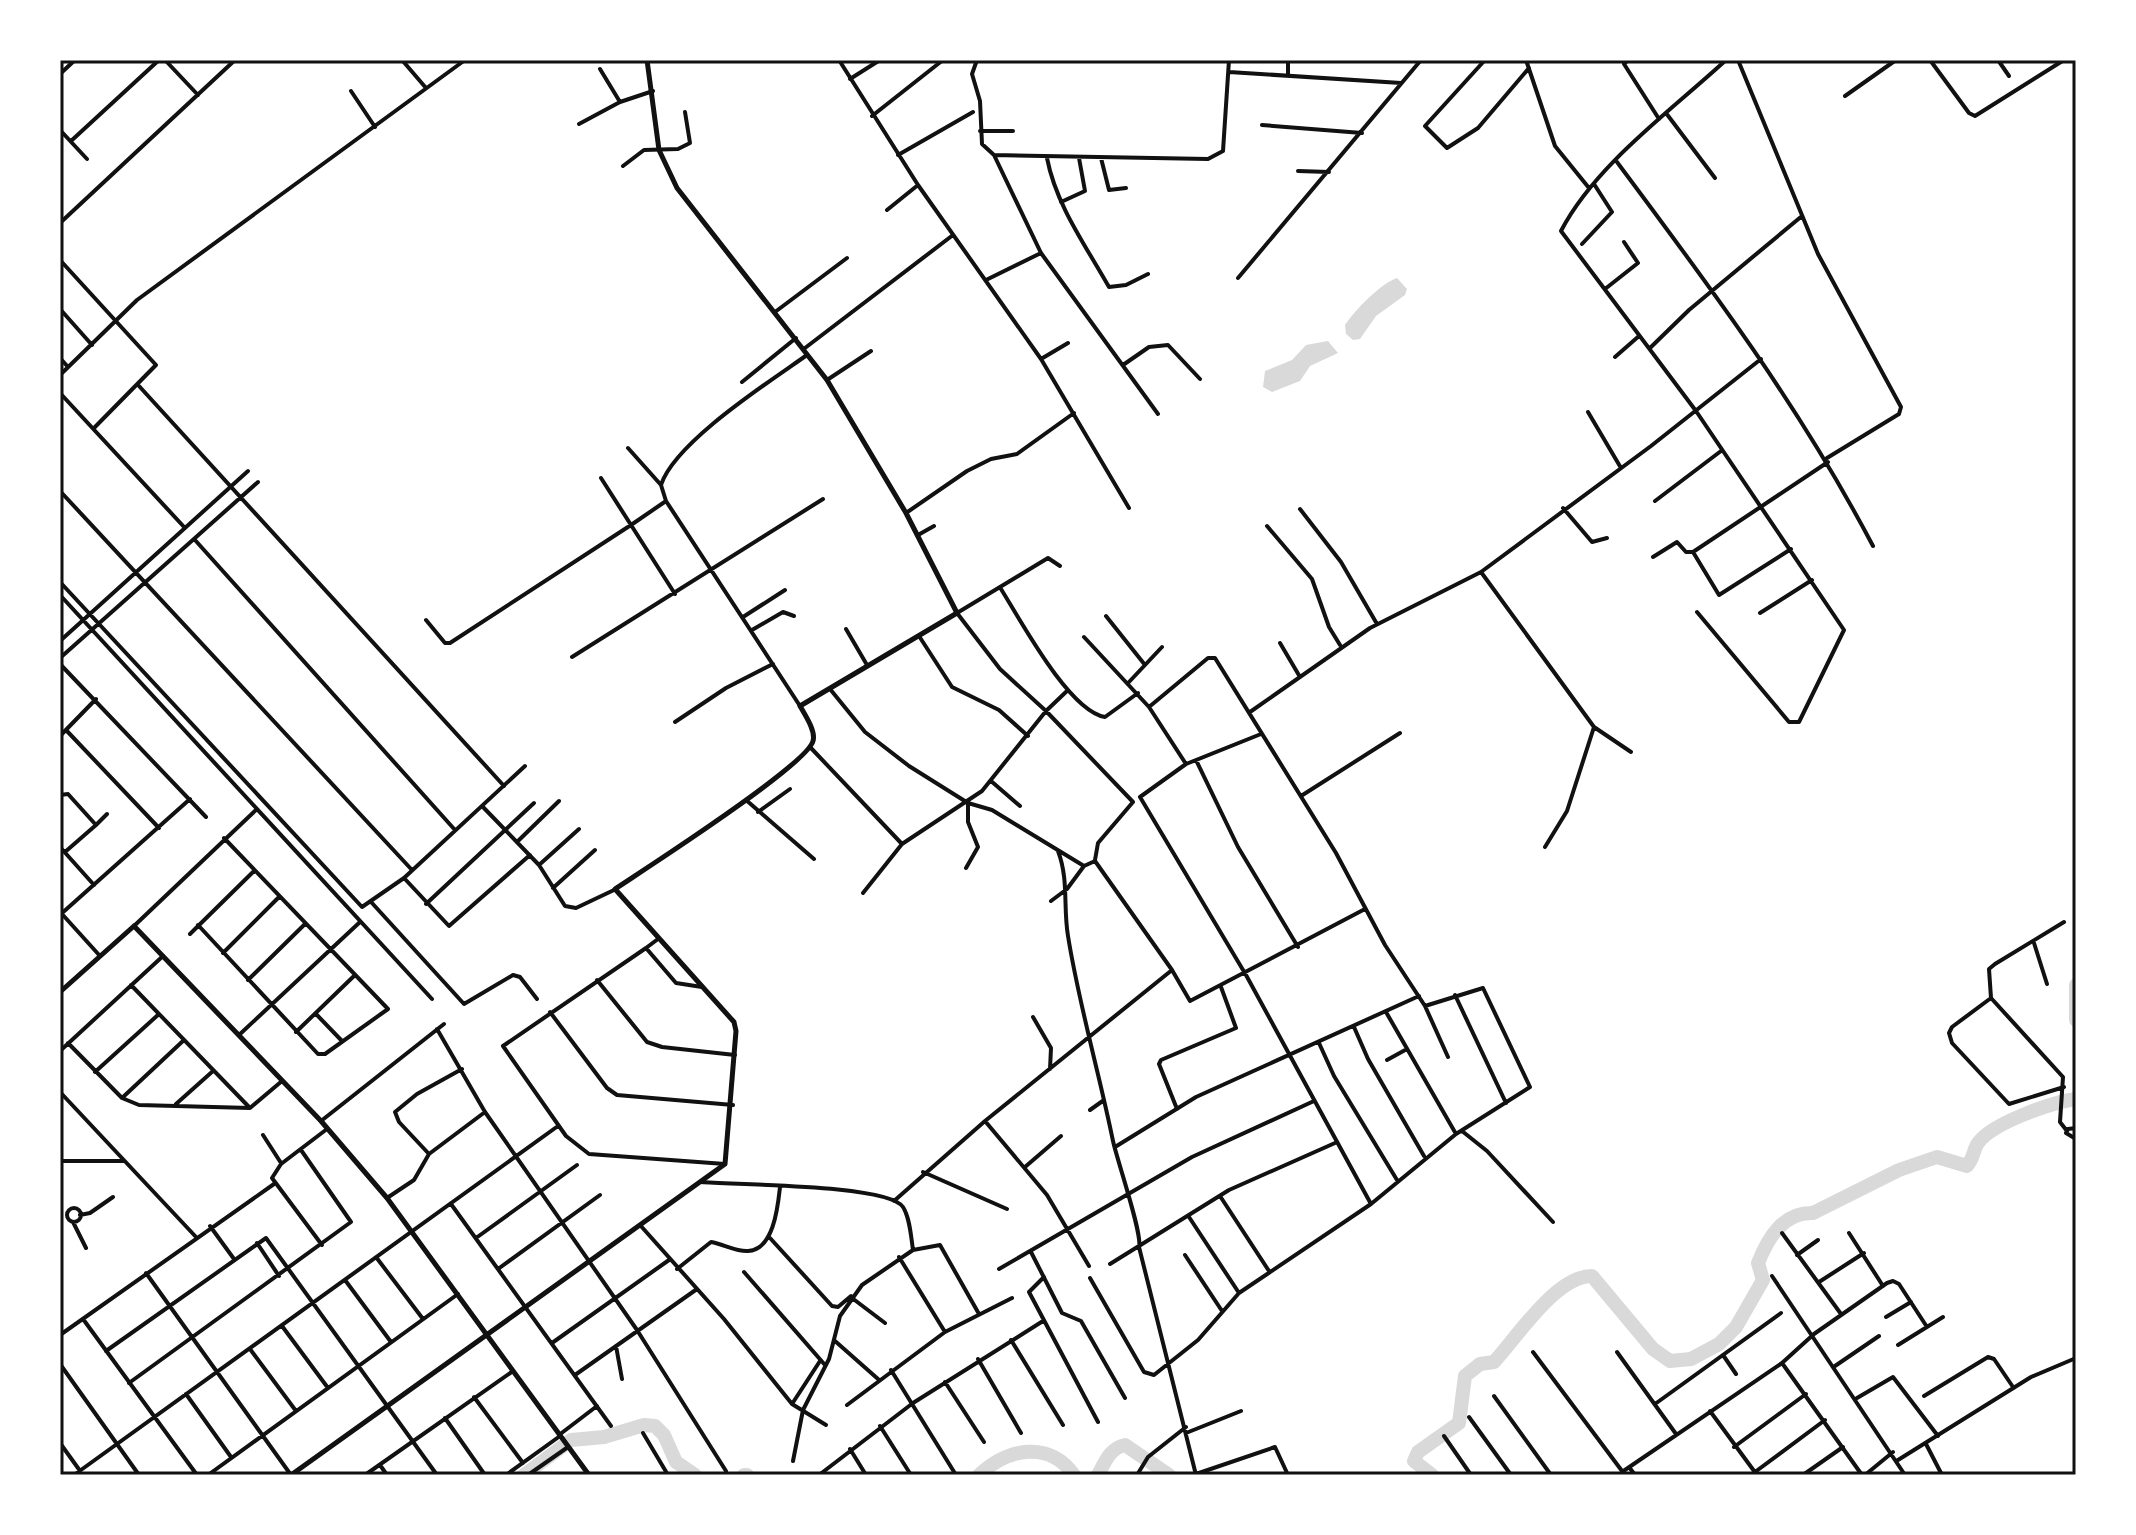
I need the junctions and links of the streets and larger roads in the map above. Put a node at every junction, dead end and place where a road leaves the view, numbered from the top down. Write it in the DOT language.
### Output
graph roads {
  1 [pos="75,60"];
  2 [pos="159,60"];
  3 [pos="165,60"];
  4 [pos="235,60"];
  5 [pos="402,60"];
  6 [pos="647,60"];
  7 [pos="839,60"];
  8 [pos="880,60"];
  9 [pos="943,60"];
  10 [pos="977,60"];
  11 [pos="1229,60"];
  12 [pos="1288,60"];
  13 [pos="1421,60"];
  14 [pos="1485,60"];
  15 [pos="1526,60"];
  16 [pos="1628,60"];
  17 [pos="1726,60"];
  18 [pos="1738,60"];
  19 [pos="1896,60"];
  20 [pos="1930,60"];
  21 [pos="1998,60"];
  22 [pos="2064,60"];
  23 [pos="462,61"];
  24 [pos="1529,68"];
  25 [pos="600,69"];
  26 [pos="1229,72"];
  27 [pos="60,74"];
  28 [pos="1288,76"];
  29 [pos="2009,76"];
  30 [pos="850,79"];
  31 [pos="1401,83"];
  32 [pos="426,88"];
  33 [pos="351,91"];
  34 [pos="653,91"];
  35 [pos="198,95"];
  36 [pos="1845,96"];
  37 [pos="620,102"];
  38 [pos="685,112"];
  39 [pos="973,112"];
  40 [pos="1666,113"];
  41 [pos="872,116"];
  42 [pos="1659,119"];
  43 [pos="579,124"];
  44 [pos="1262,125"];
  45 [pos="375,127"];
  46 [pos="60,130"];
  47 [pos="980,131"];
  48 [pos="1013,131"];
  49 [pos="1362,133"];
  50 [pos="71,141"];
  51 [pos="659,150"];
  52 [pos="898,155"];
  53 [pos="994,155"];
  54 [pos="1047,158"];
  55 [pos="1079,158"];
  56 [pos="1101,158"];
  57 [pos="87,159"];
  58 [pos="1617,162"];
  59 [pos="623,166"];
  60 [pos="1298,171"];
  61 [pos="1329,172"];
  62 [pos="1715,178"];
  63 [pos="1594,184"];
  64 [pos="918,185"];
  65 [pos="1126,188"];
  66 [pos="1590,189"];
  67 [pos="1061,202"];
  68 [pos="887,210"];
  69 [pos="60,213"];
  70 [pos="1802,216"];
  71 [pos="62,221"];
  72 [pos="953,235"];
  73 [pos="1624,242"];
  74 [pos="1582,244"];
  75 [pos="1041,253"];
  76 [pos="847,258"];
  77 [pos="60,260"];
  78 [pos="1148,274"];
  79 [pos="1238,278"];
  80 [pos="985,281"];
  81 [pos="1605,289"];
  82 [pos="1713,291"];
  83 [pos="60,309"];
  84 [pos="774,313"];
  85 [pos="118,320"];
  86 [pos="1639,336"];
  87 [pos="796,337"];
  88 [pos="1068,343"];
  89 [pos="92,345"];
  90 [pos="1650,348"];
  91 [pos="807,351"];
  92 [pos="871,351"];
  93 [pos="1615,357"];
  94 [pos="60,358"];
  95 [pos="1041,359"];
  96 [pos="1761,359"];
  97 [pos="1123,365"];
  98 [pos="68,367"];
  99 [pos="60,375"];
  100 [pos="1200,379"];
  101 [pos="827,380"];
  102 [pos="742,382"];
  103 [pos="139,386"];
  104 [pos="60,393"];
  105 [pos="1696,411"];
  106 [pos="1588,412"];
  107 [pos="1074,413"];
  108 [pos="1158,414"];
  109 [pos="94,428"];
  110 [pos="628,448"];
  111 [pos="1721,451"];
  112 [pos="1828,460"];
  113 [pos="1621,468"];
  114 [pos="248,471"];
  115 [pos="601,478"];
  116 [pos="258,482"];
  117 [pos="661,485"];
  118 [pos="232,487"];
  119 [pos="60,491"];
  120 [pos="241,497"];
  121 [pos="823,499"];
  122 [pos="666,501"];
  123 [pos="1655,501"];
  124 [pos="1129,508"];
  125 [pos="1563,508"];
  126 [pos="1300,509"];
  127 [pos="1761,509"];
  128 [pos="906,513"];
  129 [pos="631,525"];
  130 [pos="934,526"];
  131 [pos="1267,526"];
  132 [pos="185,528"];
  133 [pos="918,535"];
  134 [pos="1607,538"];
  135 [pos="195,540"];
  136 [pos="1873,546"];
  137 [pos="1791,549"];
  138 [pos="1693,552"];
  139 [pos="1653,557"];
  140 [pos="1060,566"];
  141 [pos="714,570"];
  142 [pos="1481,572"];
  143 [pos="136,573"];
  144 [pos="1812,580"];
  145 [pos="60,582"];
  146 [pos="145,583"];
  147 [pos="1001,589"];
  148 [pos="785,590"];
  149 [pos="675,594"];
  150 [pos="60,595"];
  151 [pos="1697,612"];
  152 [pos="957,613"];
  153 [pos="1760,613"];
  154 [pos="90,614"];
  155 [pos="794,616"];
  156 [pos="1106,616"];
  157 [pos="743,617"];
  158 [pos="83,620"];
  159 [pos="426,620"];
  160 [pos="98,623"];
  161 [pos="1377,624"];
  162 [pos="91,629"];
  163 [pos="846,629"];
  164 [pos="752,630"];
  165 [pos="919,636"];
  166 [pos="1084,637"];
  167 [pos="60,641"];
  168 [pos="1280,643"];
  169 [pos="1341,646"];
  170 [pos="1162,647"];
  171 [pos="572,657"];
  172 [pos="60,661"];
  173 [pos="773,664"];
  174 [pos="1145,665"];
  175 [pos="868,667"];
  176 [pos="1300,677"];
  177 [pos="1129,682"];
  178 [pos="830,689"];
  179 [pos="1068,690"];
  180 [pos="1138,693"];
  181 [pos="96,699"];
  182 [pos="800,706"];
  183 [pos="1149,707"];
  184 [pos="1046,711"];
  185 [pos="1250,712"];
  186 [pos="675,722"];
  187 [pos="1594,727"];
  188 [pos="66,730"];
  189 [pos="1400,733"];
  190 [pos="1261,734"];
  191 [pos="60,736"];
  192 [pos="1028,736"];
  193 [pos="810,747"];
  194 [pos="1631,752"];
  195 [pos="1196,760"];
  196 [pos="1186,764"];
  197 [pos="525,766"];
  198 [pos="991,781"];
  199 [pos="504,786"];
  200 [pos="790,789"];
  201 [pos="60,795"];
  202 [pos="1140,797"];
  203 [pos="1300,797"];
  204 [pos="190,799"];
  205 [pos="746,800"];
  206 [pos="559,801"];
  207 [pos="1133,802"];
  208 [pos="534,803"];
  209 [pos="968,803"];
  210 [pos="482,806"];
  211 [pos="1020,806"];
  212 [pos="257,809"];
  213 [pos="758,812"];
  214 [pos="107,814"];
  215 [pos="206,817"];
  216 [pos="96,825"];
  217 [pos="159,828"];
  218 [pos="579,829"];
  219 [pos="455,830"];
  220 [pos="506,830"];
  221 [pos="224,838"];
  222 [pos="518,841"];
  223 [pos="902,844"];
  224 [pos="60,847"];
  225 [pos="1545,847"];
  226 [pos="595,850"];
  227 [pos="1058,851"];
  228 [pos="65,852"];
  229 [pos="530,855"];
  230 [pos="814,859"];
  231 [pos="1095,861"];
  232 [pos="539,865"];
  233 [pos="1084,866"];
  234 [pos="966,868"];
  235 [pos="412,870"];
  236 [pos="254,871"];
  237 [pos="404,878"];
  238 [pos="94,885"];
  239 [pos="553,888"];
  240 [pos="615,889"];
  241 [pos="1067,889"];
  242 [pos="863,893"];
  243 [pos="279,897"];
  244 [pos="1051,901"];
  245 [pos="372,903"];
  246 [pos="426,904"];
  247 [pos="1365,909"];
  248 [pos="61,913"];
  249 [pos="360,922"];
  250 [pos="2064,922"];
  251 [pos="305,924"];
  252 [pos="198,925"];
  253 [pos="134,926"];
  254 [pos="190,934"];
  255 [pos="658,939"];
  256 [pos="2034,943"];
  257 [pos="1298,947"];
  258 [pos="330,950"];
  259 [pos="648,950"];
  260 [pos="223,953"];
  261 [pos="100,956"];
  262 [pos="163,956"];
  263 [pos="1172,970"];
  264 [pos="355,975"];
  265 [pos="1246,975"];
  266 [pos="248,980"];
  267 [pos="597,980"];
  268 [pos="2047,984"];
  269 [pos="131,985"];
  270 [pos="702,987"];
  271 [pos="1221,987"];
  272 [pos="60,992"];
  273 [pos="1455,995"];
  274 [pos="1419,996"];
  275 [pos="1991,998"];
  276 [pos="432,999"];
  277 [pos="537,999"];
  278 [pos="271,1006"];
  279 [pos="1425,1006"];
  280 [pos="550,1012"];
  281 [pos="1386,1012"];
  282 [pos="315,1013"];
  283 [pos="159,1014"];
  284 [pos="1033,1017"];
  285 [pos="444,1024"];
  286 [pos="1354,1027"];
  287 [pos="437,1029"];
  288 [pos="296,1032"];
  289 [pos="238,1035"];
  290 [pos="1091,1036"];
  291 [pos="184,1040"];
  292 [pos="342,1041"];
  293 [pos="68,1043"];
  294 [pos="1319,1043"];
  295 [pos="1407,1049"];
  296 [pos="60,1051"];
  297 [pos="735,1055"];
  298 [pos="1290,1057"];
  299 [pos="1448,1057"];
  300 [pos="1387,1060"];
  301 [pos="462,1069"];
  302 [pos="1050,1069"];
  303 [pos="213,1070"];
  304 [pos="95,1072"];
  305 [pos="282,1081"];
  306 [pos="2064,1087"];
  307 [pos="60,1092"];
  308 [pos="122,1098"];
  309 [pos="1104,1100"];
  310 [pos="1314,1101"];
  311 [pos="1506,1103"];
  312 [pos="176,1104"];
  313 [pos="733,1105"];
  314 [pos="250,1108"];
  315 [pos="1177,1109"];
  316 [pos="1090,1110"];
  317 [pos="485,1112"];
  318 [pos="321,1121"];
  319 [pos="985,1121"];
  320 [pos="558,1126"];
  321 [pos="2076,1128"];
  322 [pos="327,1129"];
  323 [pos="2067,1131"];
  324 [pos="1458,1132"];
  325 [pos="263,1135"];
  326 [pos="1061,1136"];
  327 [pos="2076,1139"];
  328 [pos="1335,1143"];
  329 [pos="1115,1147"];
  330 [pos="301,1150"];
  331 [pos="429,1154"];
  332 [pos="1424,1156"];
  333 [pos="516,1158"];
  334 [pos="60,1161"];
  335 [pos="124,1161"];
  336 [pos="281,1164"];
  337 [pos="725,1164"];
  338 [pos="577,1165"];
  339 [pos="1025,1167"];
  340 [pos="923,1172"];
  341 [pos="1398,1181"];
  342 [pos="701,1182"];
  343 [pos="274,1184"];
  344 [pos="780,1187"];
  345 [pos="541,1193"];
  346 [pos="600,1195"];
  347 [pos="1219,1196"];
  348 [pos="113,1197"];
  349 [pos="387,1198"];
  350 [pos="1127,1198"];
  351 [pos="894,1201"];
  352 [pos="451,1204"];
  353 [pos="1371,1204"];
  354 [pos="1007,1209"];
  355 [pos="60,1211"];
  356 [pos="67,1213"];
  357 [pos="80,1215"];
  358 [pos="1189,1217"];
  359 [pos="73,1222"];
  360 [pos="563,1222"];
  361 [pos="1553,1222"];
  362 [pos="640,1225"];
  363 [pos="210,1226"];
  364 [pos="412,1230"];
  365 [pos="1070,1230"];
  366 [pos="1782,1233"];
  367 [pos="1849,1233"];
  368 [pos="196,1237"];
  369 [pos="476,1238"];
  370 [pos="770,1238"];
  371 [pos="1818,1240"];
  372 [pos="257,1243"];
  373 [pos="322,1245"];
  374 [pos="1139,1247"];
  375 [pos="86,1248"];
  376 [pos="913,1250"];
  377 [pos="1031,1252"];
  378 [pos="1864,1253"];
  379 [pos="1185,1255"];
  380 [pos="1797,1255"];
  381 [pos="376,1257"];
  382 [pos="899,1257"];
  383 [pos="234,1259"];
  384 [pos="669,1260"];
  385 [pos="589,1262"];
  386 [pos="1110,1264"];
  387 [pos="1089,1266"];
  388 [pos="290,1268"];
  389 [pos="498,1269"];
  390 [pos="677,1269"];
  391 [pos="999,1269"];
  392 [pos="1269,1271"];
  393 [pos="744,1272"];
  394 [pos="146,1273"];
  395 [pos="279,1276"];
  396 [pos="1772,1276"];
  397 [pos="1044,1277"];
  398 [pos="1090,1278"];
  399 [pos="345,1280"];
  400 [pos="1819,1282"];
  401 [pos="1883,1286"];
  402 [pos="697,1289"];
  403 [pos="1239,1293"];
  404 [pos="458,1294"];
  405 [pos="854,1295"];
  406 [pos="615,1297"];
  407 [pos="1012,1298"];
  408 [pos="314,1302"];
  409 [pos="1911,1302"];
  410 [pos="170,1305"];
  411 [pos="525,1306"];
  412 [pos="1222,1311"];
  413 [pos="1781,1313"];
  414 [pos="979,1314"];
  415 [pos="1841,1314"];
  416 [pos="1886,1317"];
  417 [pos="1943,1317"];
  418 [pos="83,1319"];
  419 [pos="424,1319"];
  420 [pos="1043,1321"];
  421 [pos="885,1323"];
  422 [pos="282,1325"];
  423 [pos="1927,1327"];
  424 [pos="637,1330"];
  425 [pos="945,1332"];
  426 [pos="487,1334"];
  427 [pos="1814,1334"];
  428 [pos="60,1335"];
  429 [pos="1879,1336"];
  430 [pos="193,1337"];
  431 [pos="834,1340"];
  432 [pos="1011,1340"];
  433 [pos="392,1342"];
  434 [pos="552,1343"];
  435 [pos="1898,1345"];
  436 [pos="616,1346"];
  437 [pos="250,1348"];
  438 [pos="106,1351"];
  439 [pos="1533,1352"];
  440 [pos="1617,1352"];
  441 [pos="1723,1355"];
  442 [pos="2076,1358"];
  443 [pos="978,1359"];
  444 [pos="823,1363"];
  445 [pos="1782,1363"];
  446 [pos="60,1364"];
  447 [pos="1171,1364"];
  448 [pos="360,1365"];
  449 [pos="1835,1366"];
  450 [pos="891,1370"];
  451 [pos="513,1371"];
  452 [pos="217,1372"];
  453 [pos="1736,1374"];
  454 [pos="575,1375"];
  455 [pos="622,1379"];
  456 [pos="878,1379"];
  457 [pos="945,1382"];
  458 [pos="129,1383"];
  459 [pos="2013,1387"];
  460 [pos="328,1388"];
  461 [pos="186,1394"];
  462 [pos="1807,1394"];
  463 [pos="1494,1396"];
  464 [pos="1924,1396"];
  465 [pos="474,1397"];
  466 [pos="1125,1398"];
  467 [pos="1857,1398"];
  468 [pos="913,1403"];
  469 [pos="793,1404"];
  470 [pos="1655,1404"];
  471 [pos="389,1405"];
  472 [pos="847,1405"];
  473 [pos="597,1406"];
  474 [pos="802,1410"];
  475 [pos="296,1411"];
  476 [pos="1241,1411"];
  477 [pos="1710,1411"];
  478 [pos="154,1417"];
  479 [pos="1469,1417"];
  480 [pos="445,1418"];
  481 [pos="1825,1420"];
  482 [pos="1098,1422"];
  483 [pos="826,1425"];
  484 [pos="1063,1425"];
  485 [pos="611,1426"];
  486 [pos="880,1426"];
  487 [pos="1186,1430"];
  488 [pos="643,1433"];
  489 [pos="1021,1433"];
  490 [pos="1676,1434"];
  491 [pos="263,1435"];
  492 [pos="1444,1436"];
  493 [pos="1938,1436"];
  494 [pos="414,1440"];
  495 [pos="563,1441"];
  496 [pos="984,1442"];
  497 [pos="60,1443"];
  498 [pos="117,1444"];
  499 [pos="1926,1444"];
  500 [pos="1734,1447"];
  501 [pos="1843,1447"];
  502 [pos="850,1449"];
  503 [pos="1893,1452"];
  504 [pos="231,1458"];
  505 [pos="1898,1460"];
  506 [pos="793,1461"];
  507 [pos="523,1463"];
  508 [pos="380,1465"];
  509 [pos="1629,1467"];
  510 [pos="726,1471"];
  511 [pos="81,1473"];
  512 [pos="1624,1473"];
  513 [pos="1756,1473"];
  514 [pos="74,1475"];
  515 [pos="139,1475"];
  516 [pos="197,1475"];
  517 [pos="208,1475"];
  518 [pos="291,1475"];
  519 [pos="365,1475"];
  520 [pos="387,1475"];
  521 [pos="437,1475"];
  522 [pos="485,1475"];
  523 [pos="506,1475"];
  524 [pos="528,1475"];
  525 [pos="589,1475"];
  526 [pos="668,1475"];
  527 [pos="819,1475"];
  528 [pos="866,1475"];
  529 [pos="911,1475"];
  530 [pos="956,1475"];
  531 [pos="1137,1475"];
  532 [pos="1196,1475"];
  533 [pos="1288,1475"];
  534 [pos="1471,1475"];
  535 [pos="1511,1475"];
  536 [pos="1551,1475"];
  537 [pos="1635,1475"];
  538 [pos="1803,1475"];
  539 [pos="1863,1475"];
  540 [pos="1905,1475"];
  541 [pos="1942,1475"];
  1 -- 27 [label="street"];
  2 -- 50 [label="street"];
  3 -- 35 [label="street"];
  4 -- 35 [label="street"];
  5 -- 32 [label="street"];
  6 -- 34 [label="street"];
  7 -- 30 [label="street"];
  8 -- 30 [label="street"];
  9 -- 41 [label="street"];
  10 -- 47 [label="street"];
  11 -- 26 [label="street"];
  12 -- 28 [label="street"];
  13 -- 31 [label="street"];
  14 -- 24 [label="street"];
  15 -- 24 [label="street"];
  16 -- 42 [label="street"];
  17 -- 40 [label="street"];
  18 -- 70 [label="street"];
  19 -- 36 [label="street"];
  20 -- 22 [label="street"];
  21 -- 29 [label="street"];
  23 -- 32 [label="street"];
  24 -- 66 [label="street"];
  25 -- 37 [label="street"];
  26 -- 28 [label="street"];
  26 -- 56 [label="street"];
  28 -- 31 [label="street"];
  30 -- 41 [label="street"];
  31 -- 49 [label="street"];
  32 -- 45 [label="street"];
  33 -- 45 [label="street"];
  34 -- 37 [label="street"];
  34 -- 51 [label="street"];
  35 -- 71 [label="street"];
  37 -- 43 [label="street"];
  38 -- 51 [label="street"];
  39 -- 52 [label="street"];
  40 -- 42 [label="street"];
  40 -- 62 [label="street"];
  41 -- 52 [label="street"];
  42 -- 58 [label="street"];
  44 -- 49 [label="street"];
  45 -- 85 [label="street"];
  46 -- 50 [label="street"];
  47 -- 48 [label="street"];
  47 -- 53 [label="street"];
  49 -- 61 [label="street"];
  50 -- 57 [label="street"];
  51 -- 59 [label="street"];
  51 -- 84 [label="street"];
  52 -- 64 [label="street"];
  53 -- 54 [label="street"];
  53 -- 75 [label="street"];
  54 -- 55 [label="street"];
  54 -- 67 [label="street"];
  55 -- 56 [label="street"];
  55 -- 67 [label="street"];
  56 -- 65 [label="street"];
  58 -- 63 [label="street"];
  58 -- 82 [label="street"];
  60 -- 61 [label="street"];
  61 -- 79 [label="street"];
  63 -- 66 [label="street"];
  63 -- 74 [label="street"];
  64 -- 68 [label="street"];
  64 -- 72 [label="street"];
  66 -- 81 [label="street"];
  67 -- 78 [label="street"];
  69 -- 71 [label="street"];
  70 -- 82 [label="street"];
  70 -- 112 [label="street"];
  72 -- 80 [label="street"];
  72 -- 91 [label="street"];
  73 -- 81 [label="street"];
  75 -- 80 [label="street"];
  75 -- 97 [label="street"];
  76 -- 84 [label="street"];
  77 -- 85 [label="street"];
  80 -- 95 [label="street"];
  81 -- 86 [label="street"];
  82 -- 90 [label="street"];
  82 -- 96 [label="street"];
  83 -- 89 [label="street"];
  84 -- 87 [label="street"];
  85 -- 89 [label="street"];
  85 -- 103 [label="street"];
  86 -- 90 [label="street"];
  86 -- 93 [label="street"];
  87 -- 91 [label="street"];
  87 -- 102 [label="street"];
  88 -- 95 [label="street"];
  89 -- 98 [label="street"];
  90 -- 105 [label="street"];
  91 -- 101 [label="street"];
  91 -- 117 [label="street"];
  92 -- 101 [label="street"];
  94 -- 98 [label="street"];
  95 -- 107 [label="street"];
  96 -- 105 [label="street"];
  96 -- 112 [label="street"];
  97 -- 100 [label="street"];
  97 -- 108 [label="street"];
  98 -- 99 [label="street"];
  101 -- 128 [label="street"];
  103 -- 109 [label="street"];
  103 -- 118 [label="street"];
  104 -- 109 [label="street"];
  105 -- 111 [label="street"];
  105 -- 113 [label="street"];
  106 -- 113 [label="street"];
  107 -- 124 [label="street"];
  107 -- 128 [label="street"];
  109 -- 132 [label="street"];
  110 -- 117 [label="street"];
  111 -- 123 [label="street"];
  111 -- 127 [label="street"];
  112 -- 127 [label="street"];
  112 -- 136 [label="street"];
  113 -- 125 [label="street"];
  114 -- 118 [label="street"];
  115 -- 129 [label="street"];
  116 -- 120 [label="street"];
  117 -- 122 [label="street"];
  118 -- 120 [label="street"];
  118 -- 132 [label="street"];
  119 -- 143 [label="street"];
  120 -- 135 [label="street"];
  120 -- 199 [label="street"];
  121 -- 141 [label="street"];
  122 -- 129 [label="street"];
  122 -- 141 [label="street"];
  125 -- 134 [label="street"];
  125 -- 142 [label="street"];
  126 -- 161 [label="street"];
  127 -- 137 [label="street"];
  127 -- 138 [label="street"];
  128 -- 133 [label="street"];
  129 -- 149 [label="street"];
  129 -- 159 [label="street"];
  130 -- 133 [label="street"];
  131 -- 169 [label="street"];
  132 -- 143 [label="street"];
  133 -- 152 [label="street"];
  135 -- 146 [label="street"];
  135 -- 219 [label="street"];
  137 -- 138 [label="street"];
  137 -- 144 [label="street"];
  138 -- 139 [label="street"];
  140 -- 147 [label="street"];
  141 -- 149 [label="street"];
  141 -- 157 [label="street"];
  142 -- 161 [label="street"];
  142 -- 187 [label="street"];
  143 -- 146 [label="street"];
  143 -- 154 [label="street"];
  144 -- 151 [label="street"];
  144 -- 153 [label="street"];
  145 -- 154 [label="street"];
  146 -- 160 [label="street"];
  146 -- 235 [label="street"];
  147 -- 152 [label="street"];
  147 -- 179 [label="street"];
  148 -- 157 [label="street"];
  149 -- 171 [label="street"];
  150 -- 158 [label="street"];
  152 -- 165 [label="street"];
  152 -- 184 [label="street"];
  154 -- 158 [label="street"];
  154 -- 160 [label="street"];
  155 -- 164 [label="street"];
  156 -- 174 [label="street"];
  157 -- 164 [label="street"];
  158 -- 162 [label="street"];
  158 -- 167 [label="street"];
  160 -- 162 [label="street"];
  160 -- 245 [label="street"];
  161 -- 169 [label="street"];
  162 -- 172 [label="street"];
  162 -- 212 [label="street"];
  163 -- 175 [label="street"];
  164 -- 173 [label="street"];
  165 -- 175 [label="street"];
  165 -- 192 [label="street"];
  166 -- 177 [label="street"];
  168 -- 176 [label="street"];
  169 -- 176 [label="street"];
  170 -- 174 [label="street"];
  172 -- 181 [label="street"];
  173 -- 182 [label="street"];
  173 -- 186 [label="street"];
  174 -- 177 [label="street"];
  175 -- 178 [label="street"];
  176 -- 185 [label="street"];
  177 -- 180 [label="street"];
  178 -- 182 [label="street"];
  178 -- 209 [label="street"];
  179 -- 180 [label="street"];
  179 -- 184 [label="street"];
  180 -- 183 [label="street"];
  181 -- 188 [label="street"];
  181 -- 204 [label="street"];
  182 -- 193 [label="street"];
  183 -- 185 [label="street"];
  183 -- 196 [label="street"];
  184 -- 192 [label="street"];
  184 -- 207 [label="street"];
  185 -- 190 [label="street"];
  187 -- 194 [label="street"];
  187 -- 225 [label="street"];
  188 -- 191 [label="street"];
  188 -- 217 [label="street"];
  189 -- 203 [label="street"];
  190 -- 195 [label="street"];
  190 -- 203 [label="street"];
  192 -- 198 [label="street"];
  193 -- 205 [label="street"];
  193 -- 223 [label="street"];
  195 -- 196 [label="street"];
  195 -- 257 [label="street"];
  196 -- 202 [label="street"];
  197 -- 199 [label="street"];
  198 -- 209 [label="street"];
  198 -- 211 [label="street"];
  199 -- 210 [label="street"];
  200 -- 213 [label="street"];
  201 -- 216 [label="street"];
  202 -- 207 [label="street"];
  202 -- 265 [label="street"];
  203 -- 247 [label="street"];
  204 -- 215 [label="street"];
  204 -- 217 [label="street"];
  205 -- 213 [label="street"];
  205 -- 240 [label="street"];
  206 -- 222 [label="street"];
  207 -- 231 [label="street"];
  208 -- 220 [label="street"];
  209 -- 223 [label="street"];
  209 -- 227 [label="street"];
  209 -- 234 [label="street"];
  210 -- 219 [label="street"];
  210 -- 220 [label="street"];
  212 -- 221 [label="street"];
  212 -- 249 [label="street"];
  213 -- 230 [label="street"];
  214 -- 216 [label="street"];
  216 -- 228 [label="street"];
  217 -- 238 [label="street"];
  218 -- 232 [label="street"];
  219 -- 235 [label="street"];
  220 -- 222 [label="street"];
  220 -- 246 [label="street"];
  221 -- 236 [label="street"];
  221 -- 253 [label="street"];
  222 -- 229 [label="street"];
  223 -- 242 [label="street"];
  224 -- 228 [label="street"];
  226 -- 239 [label="street"];
  227 -- 233 [label="street"];
  227 -- 241 [label="street"];
  228 -- 238 [label="street"];
  229 -- 232 [label="street"];
  229 -- 246 [label="street"];
  231 -- 233 [label="street"];
  231 -- 263 [label="street"];
  232 -- 239 [label="street"];
  233 -- 241 [label="street"];
  235 -- 237 [label="street"];
  236 -- 243 [label="street"];
  236 -- 252 [label="street"];
  237 -- 245 [label="street"];
  237 -- 246 [label="street"];
  238 -- 248 [label="street"];
  239 -- 240 [label="street"];
  240 -- 255 [label="street"];
  241 -- 244 [label="street"];
  241 -- 290 [label="street"];
  243 -- 251 [label="street"];
  243 -- 260 [label="street"];
  245 -- 277 [label="street"];
  247 -- 257 [label="street"];
  247 -- 274 [label="street"];
  248 -- 261 [label="street"];
  249 -- 258 [label="street"];
  249 -- 276 [label="street"];
  250 -- 256 [label="street"];
  251 -- 258 [label="street"];
  251 -- 266 [label="street"];
  252 -- 254 [label="street"];
  252 -- 260 [label="street"];
  253 -- 261 [label="street"];
  253 -- 262 [label="street"];
  255 -- 259 [label="street"];
  255 -- 270 [label="street"];
  256 -- 268 [label="street"];
  256 -- 275 [label="street"];
  257 -- 265 [label="street"];
  258 -- 264 [label="street"];
  258 -- 278 [label="street"];
  259 -- 267 [label="street"];
  259 -- 270 [label="street"];
  260 -- 266 [label="street"];
  261 -- 272 [label="street"];
  262 -- 269 [label="street"];
  262 -- 289 [label="street"];
  263 -- 271 [label="street"];
  263 -- 290 [label="street"];
  264 -- 282 [label="street"];
  264 -- 292 [label="street"];
  265 -- 271 [label="street"];
  265 -- 298 [label="street"];
  266 -- 278 [label="street"];
  267 -- 280 [label="street"];
  267 -- 297 [label="street"];
  269 -- 283 [label="street"];
  269 -- 293 [label="street"];
  270 -- 297 [label="street"];
  271 -- 315 [label="street"];
  273 -- 279 [label="street"];
  273 -- 311 [label="street"];
  273 -- 311 [label="street"];
  274 -- 279 [label="street"];
  274 -- 281 [label="street"];
  275 -- 306 [label="street"];
  275 -- 306 [label="street"];
  278 -- 288 [label="street"];
  278 -- 289 [label="street"];
  279 -- 299 [label="street"];
  280 -- 313 [label="street"];
  280 -- 320 [label="street"];
  281 -- 286 [label="street"];
  281 -- 295 [label="street"];
  282 -- 288 [label="street"];
  282 -- 292 [label="street"];
  283 -- 291 [label="street"];
  283 -- 304 [label="street"];
  284 -- 302 [label="street"];
  285 -- 287 [label="street"];
  286 -- 294 [label="street"];
  286 -- 332 [label="street"];
  287 -- 301 [label="street"];
  287 -- 318 [label="street"];
  288 -- 292 [label="street"];
  289 -- 305 [label="street"];
  290 -- 302 [label="street"];
  290 -- 309 [label="street"];
  291 -- 303 [label="street"];
  291 -- 308 [label="street"];
  293 -- 296 [label="street"];
  293 -- 304 [label="street"];
  294 -- 298 [label="street"];
  294 -- 341 [label="street"];
  295 -- 300 [label="street"];
  295 -- 324 [label="street"];
  297 -- 313 [label="street"];
  298 -- 310 [label="street"];
  298 -- 315 [label="street"];
  301 -- 317 [label="street"];
  301 -- 331 [label="street"];
  302 -- 319 [label="street"];
  303 -- 312 [label="street"];
  303 -- 314 [label="street"];
  304 -- 308 [label="street"];
  305 -- 314 [label="street"];
  305 -- 318 [label="street"];
  306 -- 323 [label="street"];
  307 -- 335 [label="street"];
  308 -- 312 [label="street"];
  309 -- 316 [label="street"];
  309 -- 329 [label="street"];
  310 -- 328 [label="street"];
  310 -- 350 [label="street"];
  311 -- 324 [label="street"];
  312 -- 314 [label="street"];
  313 -- 337 [label="street"];
  315 -- 329 [label="street"];
  317 -- 331 [label="street"];
  317 -- 333 [label="street"];
  318 -- 322 [label="street"];
  319 -- 339 [label="street"];
  319 -- 340 [label="street"];
  320 -- 333 [label="street"];
  320 -- 337 [label="street"];
  321 -- 323 [label="street"];
  322 -- 330 [label="street"];
  322 -- 349 [label="street"];
  323 -- 327 [label="street"];
  324 -- 332 [label="street"];
  324 -- 361 [label="street"];
  325 -- 336 [label="street"];
  326 -- 339 [label="street"];
  328 -- 347 [label="street"];
  328 -- 353 [label="street"];
  329 -- 350 [label="street"];
  330 -- 336 [label="street"];
  330 -- 373 [label="street"];
  331 -- 349 [label="street"];
  332 -- 341 [label="street"];
  333 -- 345 [label="street"];
  333 -- 352 [label="street"];
  334 -- 335 [label="street"];
  335 -- 368 [label="street"];
  336 -- 343 [label="street"];
  337 -- 342 [label="street"];
  338 -- 345 [label="street"];
  339 -- 365 [label="street"];
  340 -- 351 [label="street"];
  340 -- 354 [label="street"];
  341 -- 353 [label="street"];
  342 -- 344 [label="street"];
  342 -- 362 [label="street"];
  343 -- 363 [label="street"];
  343 -- 373 [label="street"];
  344 -- 351 [label="street"];
  344 -- 390 [label="street"];
  345 -- 360 [label="street"];
  345 -- 369 [label="street"];
  346 -- 360 [label="street"];
  347 -- 358 [label="street"];
  347 -- 392 [label="street"];
  348 -- 357 [label="street"];
  349 -- 364 [label="street"];
  350 -- 365 [label="street"];
  350 -- 374 [label="street"];
  351 -- 376 [label="street"];
  352 -- 364 [label="street"];
  352 -- 369 [label="street"];
  353 -- 392 [label="street"];
  355 -- 356 [label="street"];
  356 -- 357 [label="street"];
  356 -- 359 [label="street"];
  357 -- 359 [label="street"];
  358 -- 374 [label="street"];
  358 -- 403 [label="street"];
  359 -- 375 [label="street"];
  360 -- 385 [label="street"];
  360 -- 389 [label="street"];
  362 -- 384 [label="street"];
  362 -- 385 [label="street"];
  363 -- 368 [label="street"];
  363 -- 383 [label="street"];
  364 -- 381 [label="street"];
  364 -- 404 [label="street"];
  365 -- 377 [label="street"];
  365 -- 387 [label="street"];
  366 -- 380 [label="street"];
  367 -- 378 [label="street"];
  368 -- 394 [label="street"];
  369 -- 389 [label="street"];
  370 -- 405 [label="street"];
  371 -- 380 [label="street"];
  372 -- 383 [label="street"];
  372 -- 388 [label="street"];
  372 -- 395 [label="street"];
  373 -- 388 [label="street"];
  374 -- 386 [label="street"];
  374 -- 447 [label="street"];
  376 -- 382 [label="street"];
  376 -- 414 [label="street"];
  377 -- 391 [label="street"];
  377 -- 397 [label="street"];
  378 -- 400 [label="street"];
  378 -- 401 [label="street"];
  379 -- 412 [label="street"];
  380 -- 400 [label="street"];
  381 -- 399 [label="street"];
  381 -- 419 [label="street"];
  382 -- 405 [label="street"];
  382 -- 425 [label="street"];
  383 -- 410 [label="street"];
  384 -- 390 [label="street"];
  384 -- 406 [label="street"];
  385 -- 406 [label="street"];
  385 -- 411 [label="street"];
  388 -- 395 [label="street"];
  388 -- 408 [label="street"];
  389 -- 411 [label="street"];
  390 -- 402 [label="street"];
  392 -- 403 [label="street"];
  393 -- 444 [label="street"];
  394 -- 410 [label="street"];
  394 -- 418 [label="street"];
  395 -- 430 [label="street"];
  396 -- 427 [label="street"];
  397 -- 420 [label="street"];
  397 -- 466 [label="street"];
  398 -- 447 [label="street"];
  399 -- 408 [label="street"];
  399 -- 433 [label="street"];
  400 -- 415 [label="street"];
  401 -- 409 [label="street"];
  401 -- 415 [label="street"];
  402 -- 424 [label="street"];
  402 -- 469 [label="street"];
  403 -- 412 [label="street"];
  404 -- 419 [label="street"];
  404 -- 426 [label="street"];
  405 -- 421 [label="street"];
  405 -- 431 [label="street"];
  406 -- 424 [label="street"];
  406 -- 434 [label="street"];
  407 -- 414 [label="street"];
  408 -- 422 [label="street"];
  408 -- 448 [label="street"];
  409 -- 416 [label="street"];
  409 -- 423 [label="street"];
  410 -- 430 [label="street"];
  410 -- 438 [label="street"];
  411 -- 426 [label="street"];
  411 -- 434 [label="street"];
  412 -- 447 [label="street"];
  413 -- 441 [label="street"];
  414 -- 425 [label="street"];
  415 -- 427 [label="street"];
  417 -- 423 [label="street"];
  418 -- 428 [label="street"];
  418 -- 438 [label="street"];
  419 -- 433 [label="street"];
  420 -- 432 [label="street"];
  420 -- 482 [label="street"];
  422 -- 437 [label="street"];
  422 -- 460 [label="street"];
  423 -- 435 [label="street"];
  424 -- 436 [label="street"];
  424 -- 510 [label="street"];
  425 -- 450 [label="street"];
  426 -- 451 [label="street"];
  426 -- 471 [label="street"];
  427 -- 445 [label="street"];
  427 -- 449 [label="street"];
  429 -- 449 [label="street"];
  430 -- 452 [label="street"];
  430 -- 458 [label="street"];
  431 -- 444 [label="street"];
  431 -- 456 [label="street"];
  432 -- 443 [label="street"];
  432 -- 484 [label="street"];
  433 -- 448 [label="street"];
  434 -- 454 [label="street"];
  436 -- 454 [label="street"];
  436 -- 455 [label="street"];
  437 -- 452 [label="street"];
  437 -- 475 [label="street"];
  438 -- 458 [label="street"];
  439 -- 512 [label="street"];
  440 -- 470 [label="street"];
  441 -- 453 [label="street"];
  441 -- 470 [label="street"];
  442 -- 459 [label="street"];
  443 -- 457 [label="street"];
  443 -- 489 [label="street"];
  444 -- 469 [label="street"];
  444 -- 474 [label="street"];
  445 -- 462 [label="street"];
  445 -- 477 [label="street"];
  446 -- 498 [label="street"];
  447 -- 487 [label="street"];
  448 -- 460 [label="street"];
  448 -- 471 [label="street"];
  449 -- 467 [label="street"];
  450 -- 456 [label="street"];
  450 -- 468 [label="street"];
  451 -- 465 [label="street"];
  451 -- 495 [label="street"];
  452 -- 461 [label="street"];
  452 -- 491 [label="street"];
  454 -- 473 [label="street"];
  456 -- 472 [label="street"];
  457 -- 468 [label="street"];
  457 -- 496 [label="street"];
  458 -- 478 [label="street"];
  459 -- 464 [label="street"];
  459 -- 493 [label="street"];
  460 -- 475 [label="street"];
  461 -- 478 [label="street"];
  461 -- 504 [label="street"];
  462 -- 481 [label="street"];
  462 -- 500 [label="street"];
  463 -- 536 [label="street"];
  465 -- 480 [label="street"];
  465 -- 507 [label="street"];
  467 -- 493 [label="street"];
  467 -- 503 [label="street"];
  468 -- 486 [label="street"];
  468 -- 530 [label="street"];
  469 -- 474 [label="street"];
  470 -- 490 [label="street"];
  471 -- 494 [label="street"];
  471 -- 518 [label="street"];
  473 -- 485 [label="street"];
  473 -- 495 [label="street"];
  474 -- 483 [label="street"];
  474 -- 506 [label="street"];
  475 -- 491 [label="street"];
  476 -- 487 [label="street"];
  477 -- 490 [label="street"];
  477 -- 500 [label="street"];
  478 -- 498 [label="street"];
  478 -- 516 [label="street"];
  479 -- 535 [label="street"];
  480 -- 494 [label="street"];
  480 -- 522 [label="street"];
  481 -- 501 [label="street"];
  481 -- 513 [label="street"];
  486 -- 502 [label="street"];
  486 -- 529 [label="street"];
  487 -- 531 [label="street"];
  487 -- 532 [label="street"];
  488 -- 526 [label="street"];
  490 -- 509 [label="street"];
  491 -- 504 [label="street"];
  491 -- 518 [label="street"];
  492 -- 534 [label="street"];
  493 -- 499 [label="street"];
  494 -- 508 [label="street"];
  494 -- 521 [label="street"];
  495 -- 507 [label="street"];
  495 -- 524 [label="street"];
  495 -- 525 [label="street"];
  497 -- 511 [label="street"];
  498 -- 511 [label="street"];
  498 -- 515 [label="street"];
  499 -- 505 [label="street"];
  499 -- 541 [label="street"];
  500 -- 513 [label="street"];
  501 -- 538 [label="street"];
  501 -- 539 [label="street"];
  502 -- 527 [label="street"];
  502 -- 528 [label="street"];
  503 -- 505 [label="street"];
  503 -- 539 [label="street"];
  504 -- 517 [label="street"];
  505 -- 540 [label="street"];
  507 -- 523 [label="street"];
  508 -- 519 [label="street"];
  508 -- 520 [label="street"];
  509 -- 512 [label="street"];
  509 -- 537 [label="street"];
  511 -- 514 [label="street"];
  532 -- 533 [label="street"];
}
